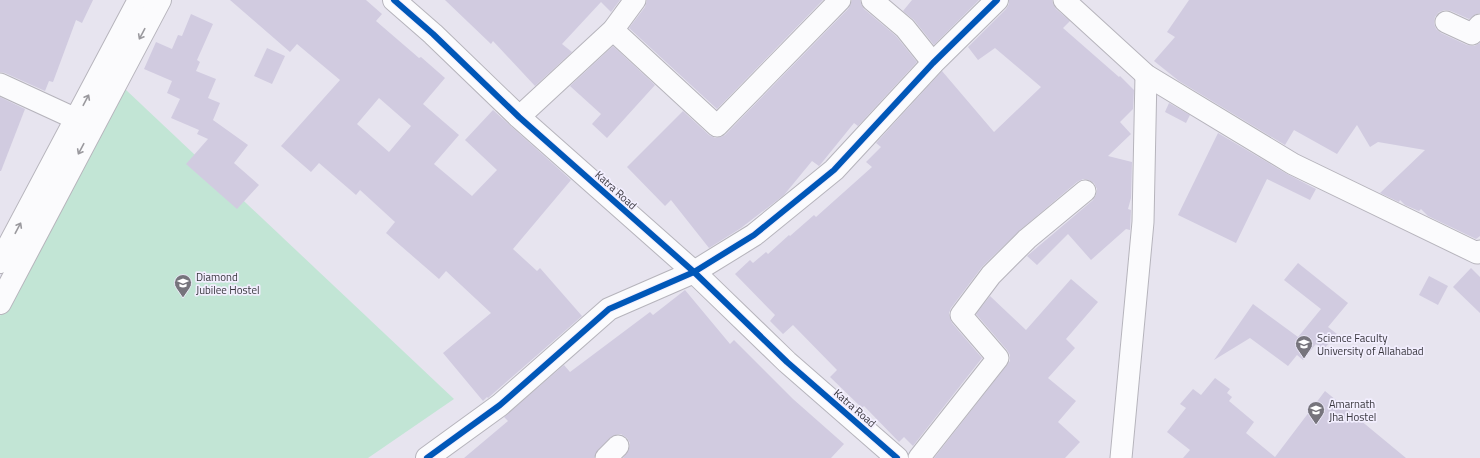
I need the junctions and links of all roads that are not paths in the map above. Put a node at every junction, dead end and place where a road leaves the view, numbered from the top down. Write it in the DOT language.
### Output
graph roads {
  1 [pos="139,0"];
  2 [pos="160,0"];
  3 [pos="394,0"];
  4 [pos="635,0"];
  5 [pos="840,0"];
  6 [pos="872,0"];
  7 [pos="996,0"];
  8 [pos="1064,0"];
  9 [pos="1446,22"];
  10 [pos="613,30"];
  11 [pos="1477,34"];
  12 [pos="933,63"];
  13 [pos="1146,74"];
  14 [pos="0,84"];
  15 [pos="520,117"];
  16 [pos="76,119"];
  17 [pos="1085,191"];
  18 [pos="1480,251"];
  19 [pos="5,267"];
  20 [pos="694,272"];
  21 [pos="0,303"];
  22 [pos="427,458"];
  23 [pos="897,458"];
  24 [pos="919,458"];
  25 [pos="1121,458"];
  16 -- 1 [label="main road, one-way"];
  2 -- 19 [label="main road, one-way"];
  3 -- 15 [label="main road, Katra Road"];
  4 -- 10 [label="street"];
  5 -- 10 [label="street"];
  6 -- 12 [label="street"];
  7 -- 12 [label="main road"];
  8 -- 13 [label="street"];
  9 -- 11 [label="street"];
  10 -- 15 [label="street"];
  12 -- 20 [label="main road"];
  13 -- 18 [label="street"];
  13 -- 25 [label="street"];
  14 -- 16 [label="street"];
  15 -- 20 [label="main road, Katra Road"];
  19 -- 16 [label="main road, one-way"];
  17 -- 24 [label="street"];
  19 -- 21 [label="main road"];
  20 -- 22 [label="main road"];
  20 -- 23 [label="main road, Katra Road"];
}
